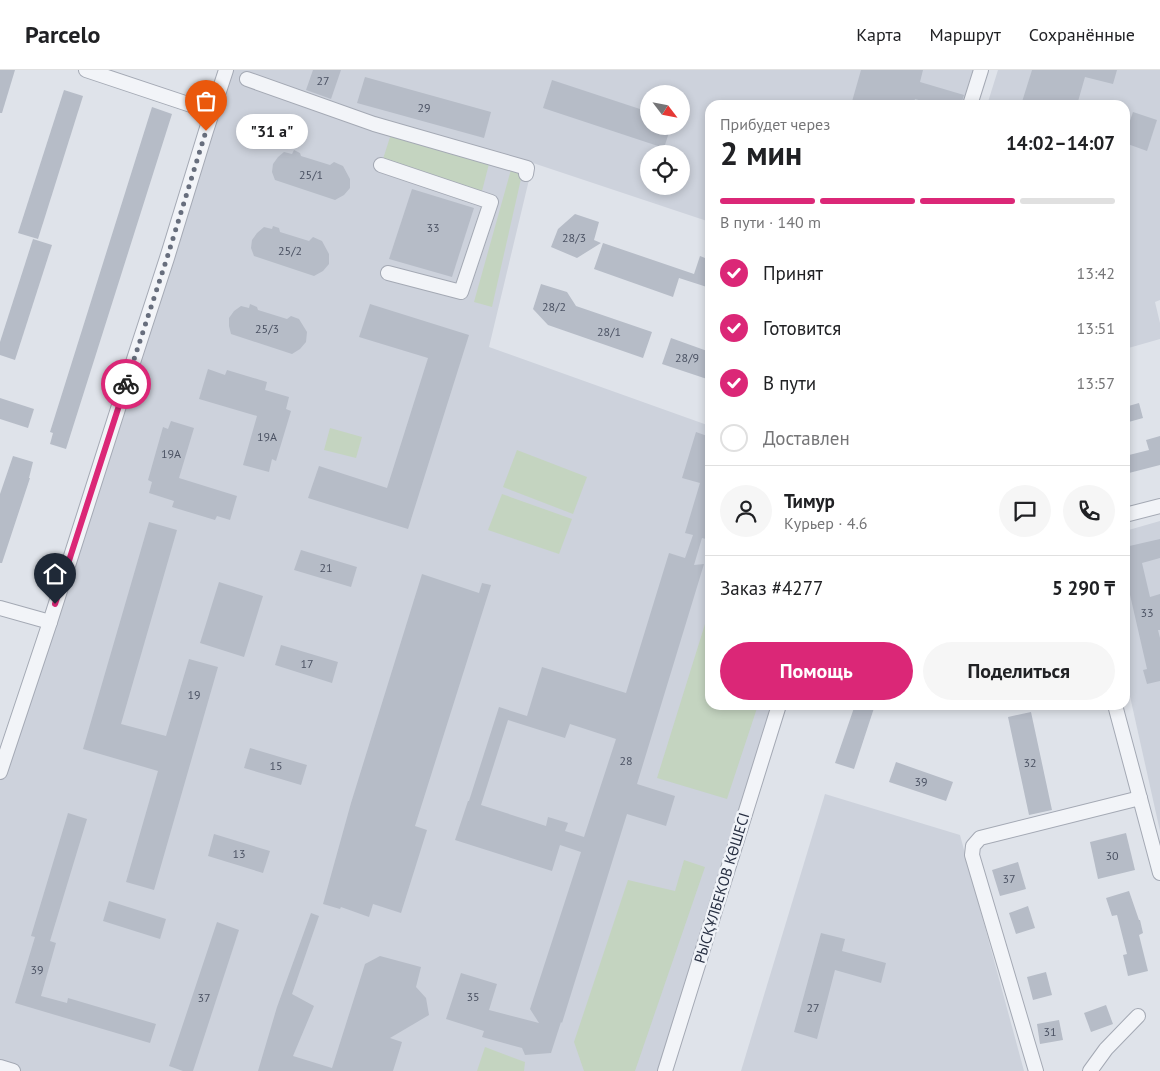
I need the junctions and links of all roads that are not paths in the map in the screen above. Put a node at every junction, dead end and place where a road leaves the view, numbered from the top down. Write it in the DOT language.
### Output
graph roads {
  1 [pos="86,70"];
  2 [pos="226,70"];
  3 [pos="981,70"];
  4 [pos="247,79"];
  5 [pos="972,100"];
  6 [pos="212,112"];
  7 [pos="380,165"];
  8 [pos="526,174"];
  9 [pos="388,273"];
  10 [pos="1160,506"];
  11 [pos="1130,513"];
  12 [pos="0,608"];
  13 [pos="50,622"];
  14 [pos="777,710"];
  15 [pos="1116,710"];
  16 [pos="0,772"];
  17 [pos="1140,798"];
  18 [pos="1160,872"];
  19 [pos="1138,1016"];
  20 [pos="0,1067"];
  21 [pos="13,1071"];
  22 [pos="665,1071"];
  23 [pos="1036,1071"];
  24 [pos="1090,1071"];
  1 -- 6 [label="street"];
  2 -- 6 [label="street"];
  3 -- 5 [label="street"];
  4 -- 8 [label="street"];
  6 -- 13 [label="street"];
  7 -- 9 [label="street"];
  10 -- 11 [label="street"];
  12 -- 13 [label="street"];
  13 -- 16 [label="street"];
  14 -- 22 [label="street, РЫСҚҰЛБЕКОВ КӨШЕСІ"];
  15 -- 17 [label="street"];
  17 -- 18 [label="street"];
  17 -- 23 [label="street"];
  19 -- 24 [label="street"];
  20 -- 21 [label="street"];
}
